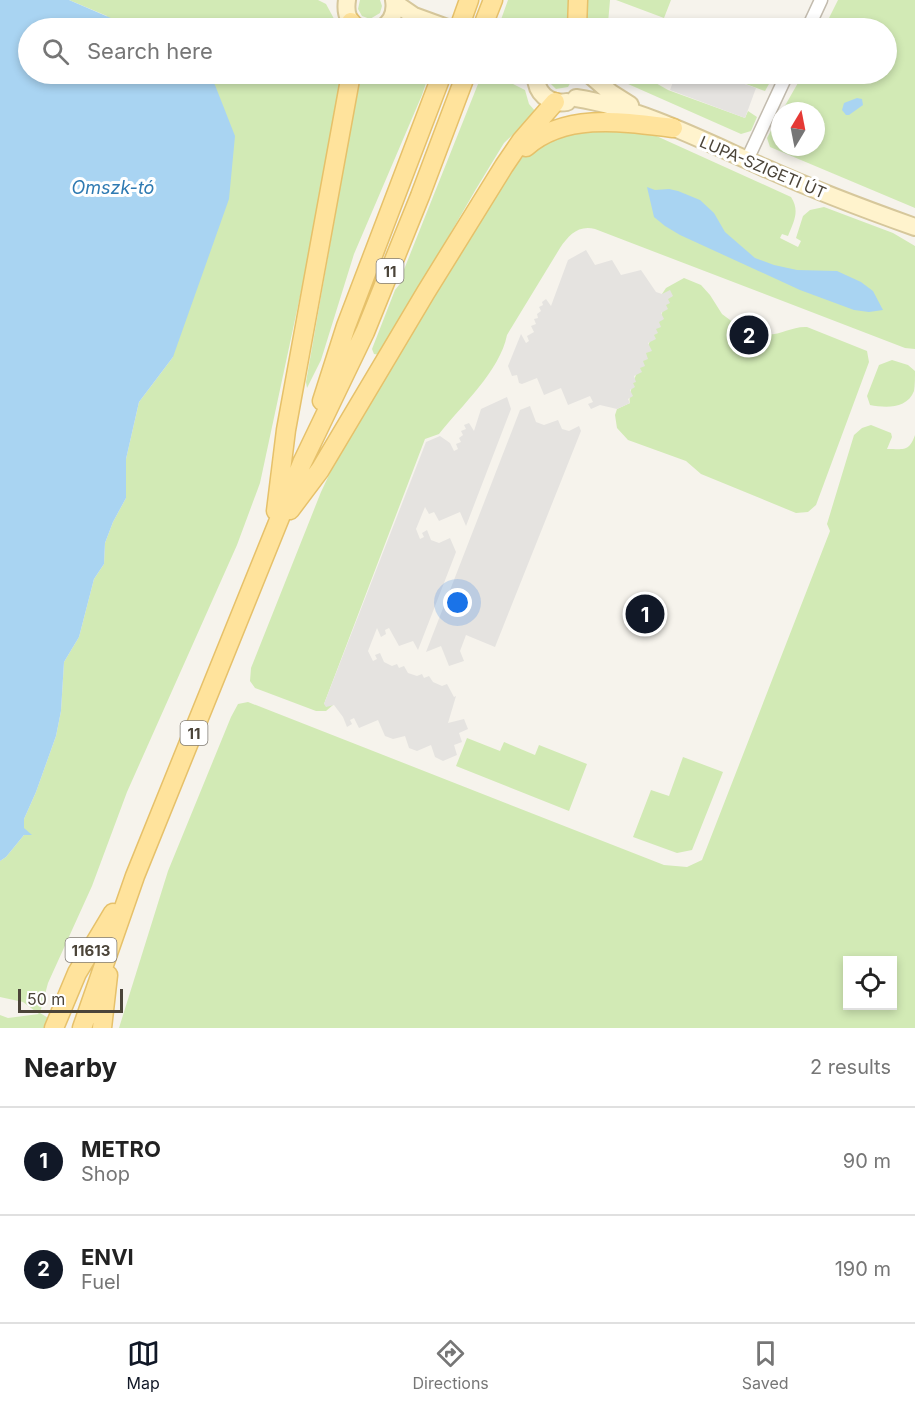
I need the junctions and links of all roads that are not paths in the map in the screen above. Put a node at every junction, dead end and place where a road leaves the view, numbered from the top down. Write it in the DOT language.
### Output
graph roads {
  1 [pos="332,0"];
  2 [pos="469,0"];
  3 [pos="493,0"];
  4 [pos="578,0"];
  5 [pos="821,0"];
  6 [pos="394,2"];
  7 [pos="351,18"];
  8 [pos="391,18"];
  9 [pos="407,18"];
  10 [pos="463,18"];
  11 [pos="486,18"];
  12 [pos="577,18"];
  13 [pos="813,18"];
  14 [pos="349,84"];
  15 [pos="438,84"];
  16 [pos="462,84"];
  17 [pos="537,84"];
  18 [pos="585,84"];
  19 [pos="600,84"];
  20 [pos="782,84"];
  21 [pos="576,98"];
  22 [pos="555,102"];
  23 [pos="673,128"];
  24 [pos="747,159"];
  25 [pos="504,166"];
  26 [pos="853,205"];
  27 [pos="915,227"];
  28 [pos="915,240"];
  29 [pos="302,463"];
  30 [pos="273,534"];
  31 [pos="135,876"];
  32 [pos="112,940"];
  33 [pos="54,1028"];
  34 [pos="82,1028"];
  35 [pos="102,1028"];
  1 -- 7 [label="street"];
  2 -- 10 [label="main road"];
  3 -- 11 [label="main road"];
  4 -- 12 [label="main road"];
  5 -- 13 [label="street"];
  6 -- 8 [label="street"];
  6 -- 9 [label="street"];
  14 -- 30 [label="main road"];
  15 -- 29 [label="main road, 11"];
  16 -- 29 [label="main road, 11"];
  17 -- 22 [label="street"];
  18 -- 21 [label="street"];
  19 -- 23 [label="street, LUPA-SZIGETI ÚT"];
  20 -- 24 [label="street"];
  21 -- 22 [label="street"];
  21 -- 23 [label="street, LUPA-SZIGETI ÚT"];
  22 -- 25 [label="main road"];
  23 -- 24 [label="street, LUPA-SZIGETI ÚT"];
  23 -- 25 [label="main road"];
  24 -- 26 [label="street, LUPA-SZIGETI ÚT"];
  25 -- 30 [label="main road"];
  26 -- 27 [label="street, LUPA-SZIGETI ÚT"];
  26 -- 28 [label="street, LUPA-SZIGETI ÚT"];
  29 -- 30 [label="main road, 11"];
  30 -- 31 [label="main road, 11"];
  31 -- 32 [label="main road, 11"];
  31 -- 33 [label="main road, 11613"];
  32 -- 34 [label="main road, 11"];
  32 -- 35 [label="main road"];
}
